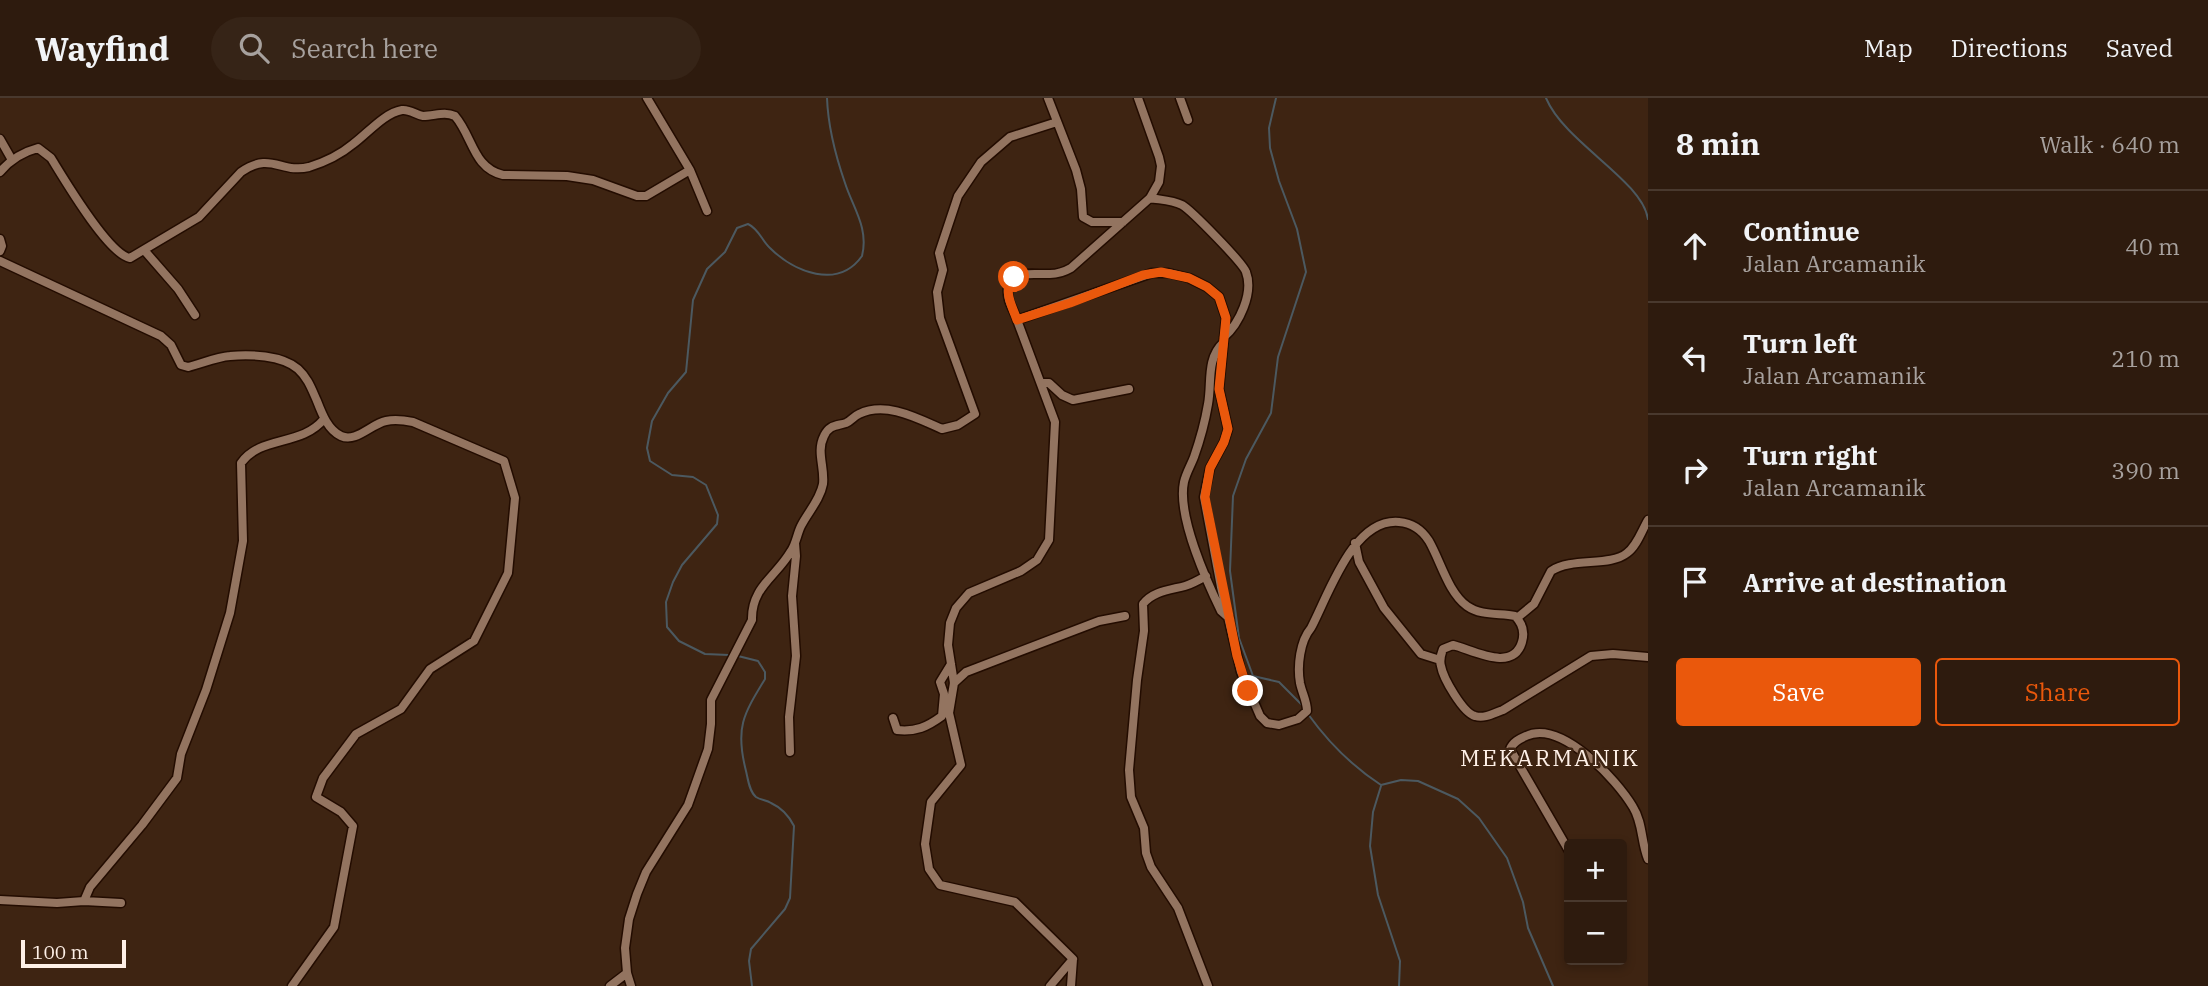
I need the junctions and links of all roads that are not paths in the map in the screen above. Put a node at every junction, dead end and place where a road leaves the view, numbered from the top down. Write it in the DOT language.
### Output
graph roads {
  1 [pos="647,98"];
  2 [pos="1048,98"];
  3 [pos="1138,98"];
  4 [pos="1180,98"];
  5 [pos="1188,120"];
  6 [pos="1057,122"];
  7 [pos="0,139"];
  8 [pos="12,160"];
  9 [pos="690,170"];
  10 [pos="0,172"];
  11 [pos="1150,198"];
  12 [pos="707,211"];
  13 [pos="1123,222"];
  14 [pos="0,239"];
  15 [pos="144,250"];
  16 [pos="0,251"];
  17 [pos="0,261"];
  18 [pos="195,315"];
  19 [pos="1017,320"];
  20 [pos="1223,340"];
  21 [pos="1041,383"];
  22 [pos="1129,389"];
  23 [pos="324,419"];
  24 [pos="1648,520"];
  25 [pos="795,540"];
  26 [pos="1355,543"];
  27 [pos="1206,576"];
  28 [pos="1125,615"];
  29 [pos="1229,618"];
  30 [pos="1517,618"];
  31 [pos="1648,657"];
  32 [pos="1440,660"];
  33 [pos="951,664"];
  34 [pos="954,683"];
  35 [pos="893,718"];
  36 [pos="790,752"];
  37 [pos="1564,842"];
  38 [pos="1648,859"];
  39 [pos="0,900"];
  40 [pos="84,901"];
  41 [pos="121,903"];
  42 [pos="1073,959"];
  43 [pos="627,973"];
  44 [pos="292,986"];
  45 [pos="610,986"];
  46 [pos="631,986"];
  47 [pos="1049,986"];
  48 [pos="1071,986"];
  49 [pos="1208,986"];
  1 -- 9 [label="street"];
  2 -- 6 [label="street"];
  3 -- 11 [label="street"];
  4 -- 5 [label="street"];
  6 -- 13 [label="street"];
  6 -- 25 [label="street"];
  7 -- 8 [label="street"];
  8 -- 10 [label="street"];
  8 -- 15 [label="street"];
  9 -- 12 [label="street"];
  9 -- 15 [label="street"];
  11 -- 13 [label="street"];
  11 -- 20 [label="street"];
  13 -- 19 [label="street"];
  14 -- 16 [label="street"];
  15 -- 18 [label="street"];
  17 -- 23 [label="street"];
  19 -- 20 [label="street"];
  19 -- 21 [label="street"];
  20 -- 27 [label="street"];
  20 -- 29 [label="street"];
  21 -- 22 [label="street"];
  21 -- 33 [label="street"];
  23 -- 40 [label="street"];
  23 -- 44 [label="street"];
  24 -- 30 [label="street"];
  25 -- 36 [label="street"];
  25 -- 43 [label="street"];
  26 -- 29 [label="street"];
  26 -- 30 [label="street"];
  26 -- 32 [label="street"];
  27 -- 29 [label="street"];
  27 -- 49 [label="street"];
  28 -- 34 [label="street"];
  30 -- 32 [label="street"];
  31 -- 32 [label="street"];
  33 -- 34 [label="street"];
  33 -- 35 [label="street"];
  34 -- 42 [label="street"];
  37 -- 38 [label="street"];
  39 -- 40 [label="street"];
  40 -- 41 [label="street"];
  42 -- 47 [label="street"];
  42 -- 48 [label="street"];
  43 -- 45 [label="street"];
  43 -- 46 [label="street"];
}
